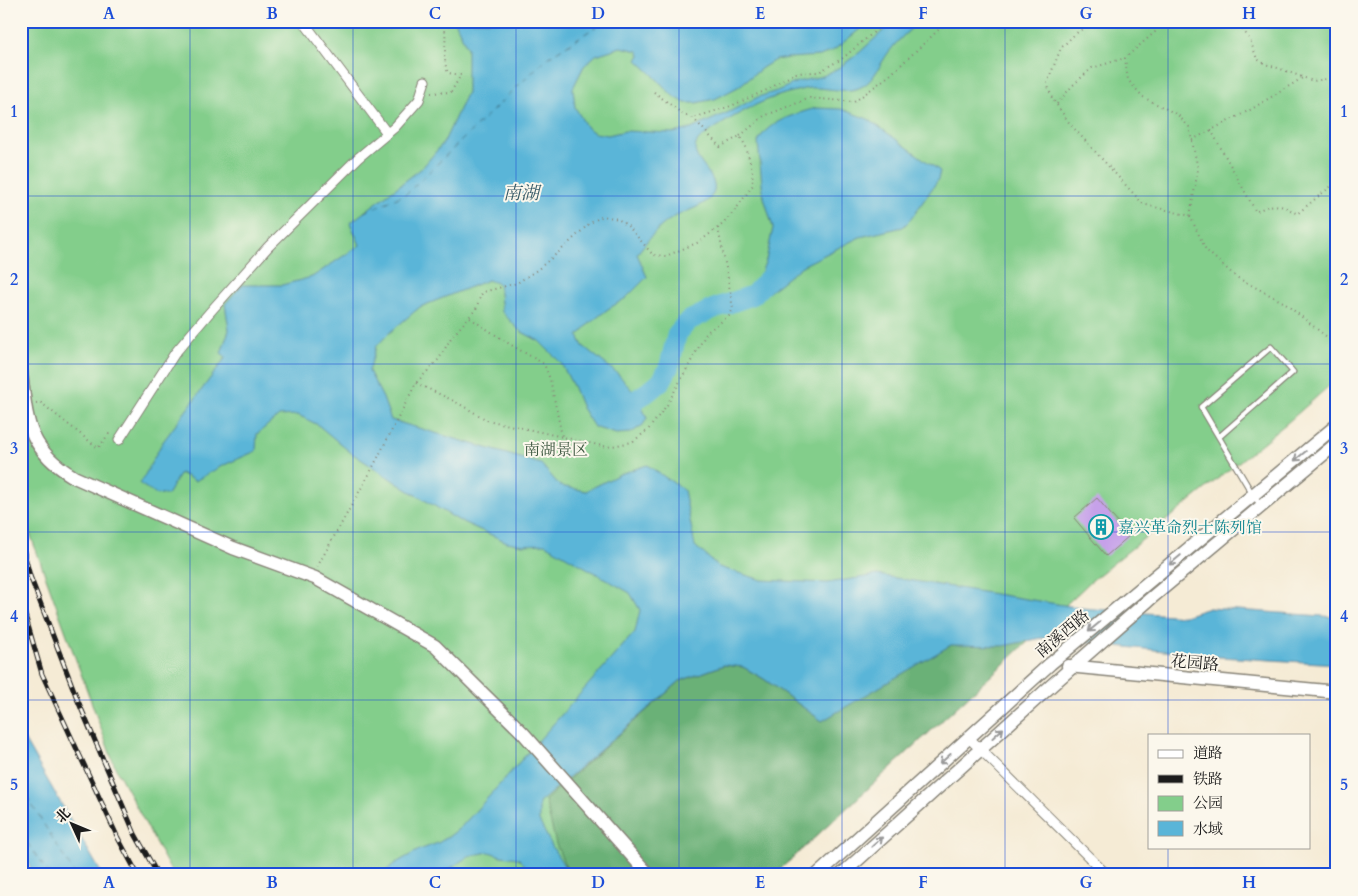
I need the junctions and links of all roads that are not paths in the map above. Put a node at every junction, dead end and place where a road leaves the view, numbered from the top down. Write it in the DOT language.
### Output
graph roads {
  1 [pos="303,21"];
  2 [pos="425,81"];
  3 [pos="388,133"];
  4 [pos="21,372"];
  5 [pos="1337,425"];
  6 [pos="1219,437"];
  7 [pos="119,440"];
  8 [pos="1337,443"];
  9 [pos="1253,495"];
  10 [pos="1262,507"];
  11 [pos="1055,661"];
  12 [pos="1073,667"];
  13 [pos="1337,692"];
  14 [pos="969,738"];
  15 [pos="980,749"];
  16 [pos="649,875"];
  17 [pos="817,875"];
  18 [pos="841,875"];
  19 [pos="1106,875"];
  1 -- 3 [label="street"];
  2 -- 3 [label="street"];
  3 -- 7 [label="street"];
  4 -- 16 [label="main road"];
  5 -- 9 [label="main road, 南溪西路, one-way"];
  6 -- 6 [label="lane"];
  6 -- 9 [label="lane"];
  8 -- 10 [label="main road, 南溪西路"];
  9 -- 10 [label="lane"];
  9 -- 11 [label="main road, 南溪西路, one-way"];
  10 -- 12 [label="main road, 南溪西路"];
  11 -- 12 [label="main road, 花园路"];
  11 -- 14 [label="main road, 南溪西路"];
  12 -- 13 [label="main road, 花园路"];
  15 -- 12 [label="main road, 南溪西路, one-way"];
  14 -- 15 [label="street"];
  14 -- 17 [label="main road, 南溪西路, one-way"];
  18 -- 15 [label="main road, 南溪西路, one-way"];
  15 -- 19 [label="street"];
}
